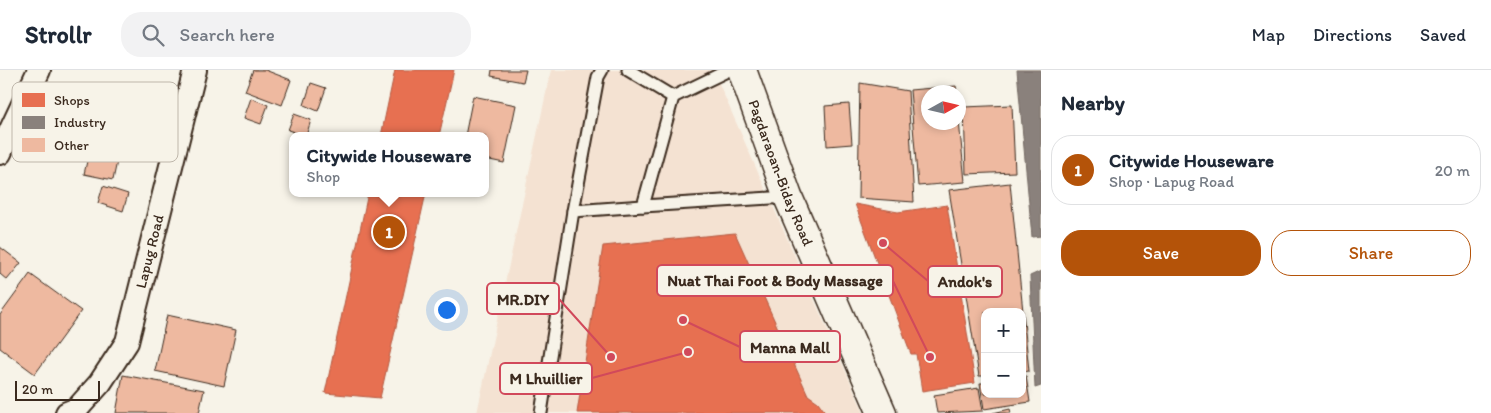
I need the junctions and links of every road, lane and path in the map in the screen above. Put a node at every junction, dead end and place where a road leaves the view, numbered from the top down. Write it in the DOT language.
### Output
graph roads {
  1 [pos="39,70"];
  2 [pos="195,70"];
  3 [pos="602,70"];
  4 [pos="628,70"];
  5 [pos="729,70"];
  6 [pos="742,70"];
  7 [pos="33,82"];
  8 [pos="673,96"];
  9 [pos="12,127"];
  10 [pos="178,138"];
  11 [pos="0,153"];
  12 [pos="172,162"];
  13 [pos="788,197"];
  14 [pos="643,206"];
  15 [pos="572,211"];
  16 [pos="67,413"];
  17 [pos="541,413"];
  18 [pos="882,413"];
  1 -- 7 [label="street"];
  2 -- 10 [label="street, Lapug Road"];
  3 -- 15 [label="lane"];
  4 -- 8 [label="lane"];
  5 -- 8 [label="lane"];
  6 -- 13 [label="main road, Pagdaraoan-Biday Road"];
  8 -- 14 [label="lane"];
  9 -- 11 [label="street"];
  12 -- 16 [label="street, Lapug Road"];
  13 -- 14 [label="lane"];
  13 -- 18 [label="main road, Pagdaraoan-Biday Road"];
  14 -- 15 [label="lane"];
  15 -- 17 [label="lane"];
}
